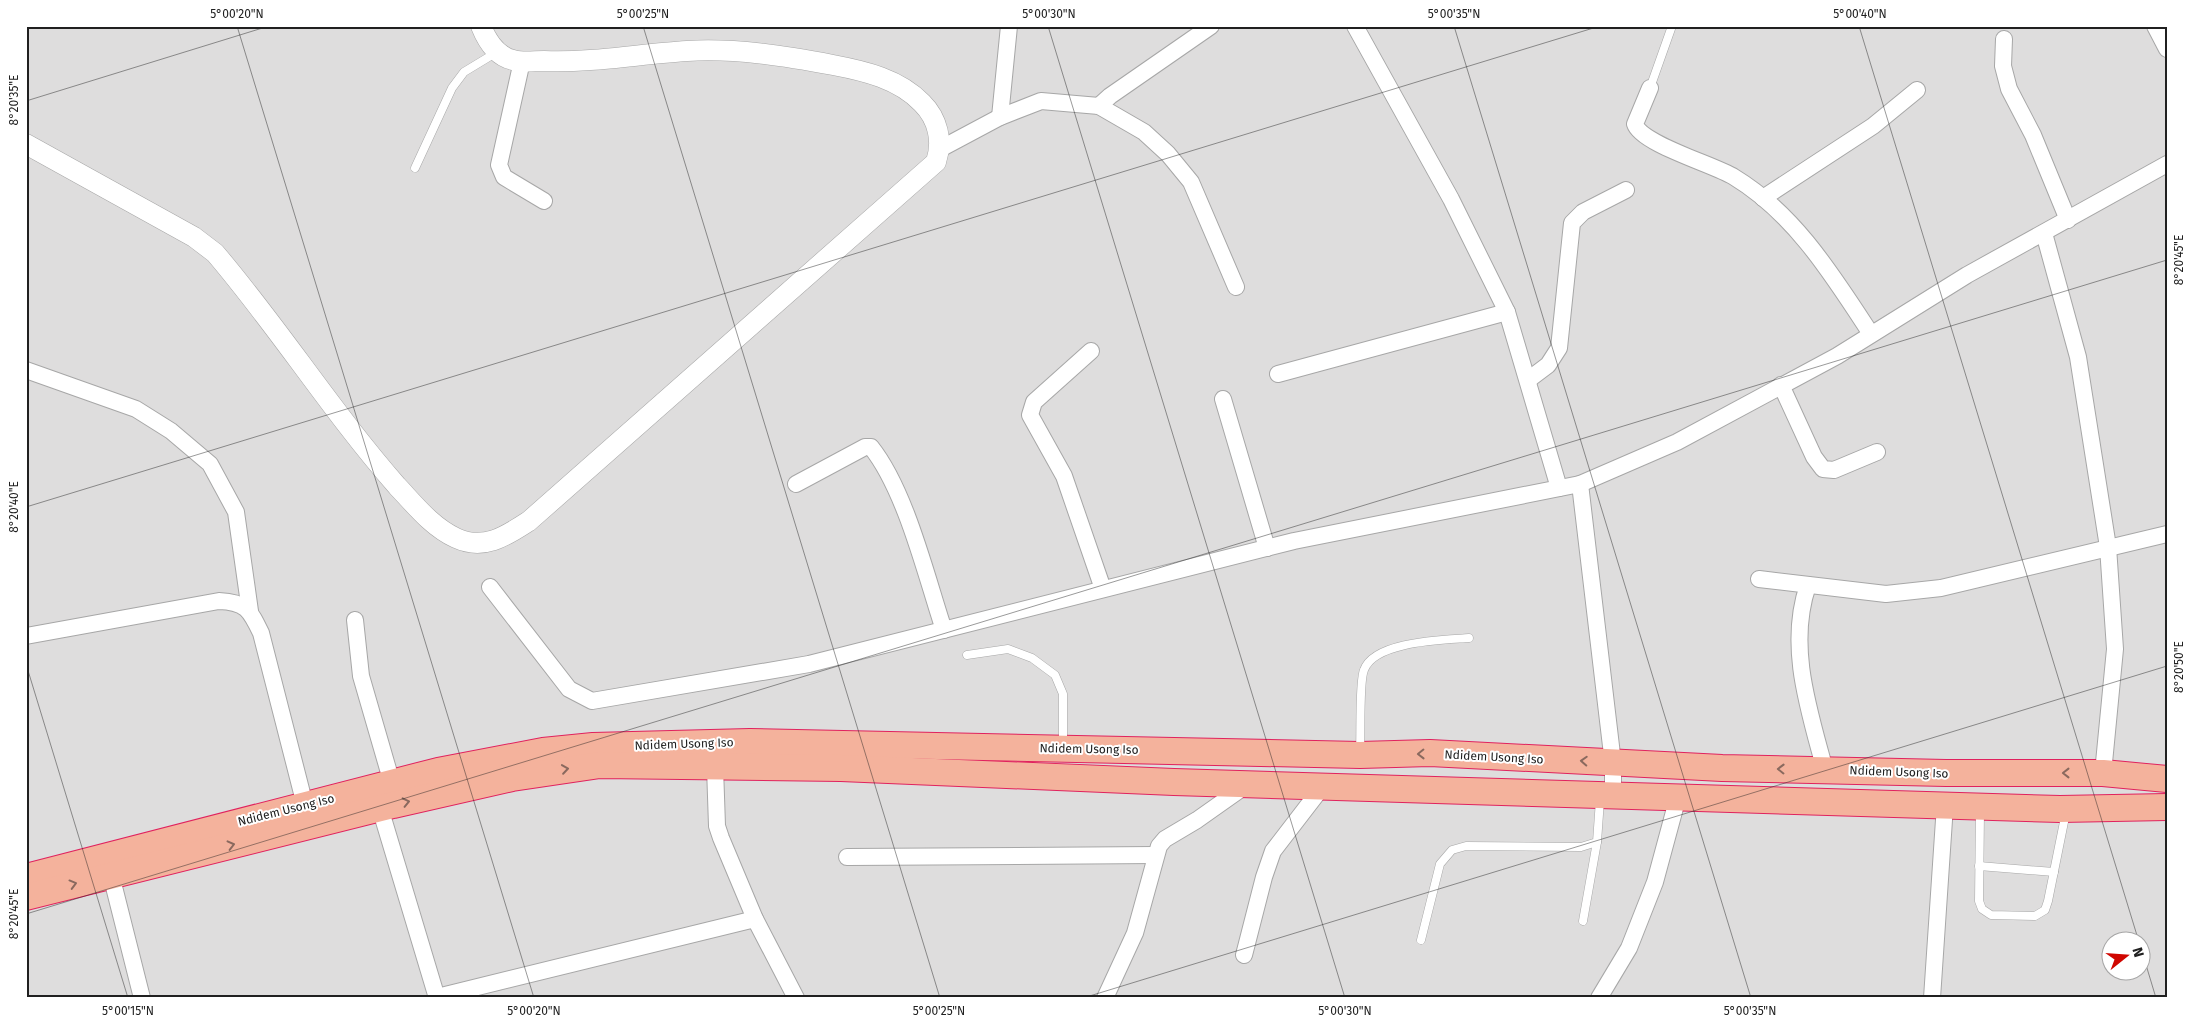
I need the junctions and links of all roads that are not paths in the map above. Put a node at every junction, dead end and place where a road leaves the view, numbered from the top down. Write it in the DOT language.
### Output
graph roads {
  1 [pos="481,26"];
  2 [pos="1009,26"];
  3 [pos="1211,26"];
  4 [pos="1355,26"];
  5 [pos="1672,26"];
  6 [pos="2155,26"];
  7 [pos="2004,39"];
  8 [pos="2167,49"];
  9 [pos="497,52"];
  10 [pos="522,60"];
  11 [pos="1650,88"];
  12 [pos="1917,90"];
  13 [pos="1099,106"];
  14 [pos="1000,117"];
  15 [pos="26,144"];
  16 [pos="940,150"];
  17 [pos="2167,164"];
  18 [pos="415,168"];
  19 [pos="1626,190"];
  20 [pos="1763,198"];
  21 [pos="544,201"];
  22 [pos="2068,220"];
  23 [pos="2044,233"];
  24 [pos="1236,287"];
  25 [pos="1508,312"];
  26 [pos="1871,334"];
  27 [pos="1091,351"];
  28 [pos="26,370"];
  29 [pos="1278,374"];
  30 [pos="1528,380"];
  31 [pos="1781,385"];
  32 [pos="1223,399"];
  33 [pos="1877,452"];
  34 [pos="796,484"];
  35 [pos="1580,484"];
  36 [pos="1559,488"];
  37 [pos="2167,534"];
  38 [pos="2108,547"];
  39 [pos="1267,548"];
  40 [pos="1759,579"];
  41 [pos="1808,585"];
  42 [pos="490,587"];
  43 [pos="1103,589"];
  44 [pos="250,610"];
  45 [pos="356,620"];
  46 [pos="944,630"];
  47 [pos="26,636"];
  48 [pos="1469,638"];
  49 [pos="967,654"];
  50 [pos="1063,749"];
  51 [pos="1360,755"];
  52 [pos="1613,763"];
  53 [pos="715,767"];
  54 [pos="1824,770"];
  55 [pos="2103,772"];
  56 [pos="2167,778"];
  57 [pos="392,783"];
  58 [pos="1248,784"];
  59 [pos="1323,786"];
  60 [pos="1606,795"];
  61 [pos="1678,798"];
  62 [pos="305,805"];
  63 [pos="1945,805"];
  64 [pos="1981,806"];
  65 [pos="2167,807"];
  66 [pos="380,808"];
  67 [pos="2066,809"];
  68 [pos="1597,842"];
  69 [pos="1156,855"];
  70 [pos="847,857"];
  71 [pos="1980,866"];
  72 [pos="2054,872"];
  73 [pos="111,875"];
  74 [pos="26,877"];
  75 [pos="26,897"];
  76 [pos="755,919"];
  77 [pos="1582,921"];
  78 [pos="1421,940"];
  79 [pos="1244,955"];
  80 [pos="142,998"];
  81 [pos="437,998"];
  82 [pos="796,998"];
  83 [pos="1105,998"];
  84 [pos="1598,998"];
  85 [pos="1932,998"];
  1 -- 9 [label="street"];
  2 -- 14 [label="street"];
  3 -- 13 [label="street"];
  4 -- 25 [label="street"];
  5 -- 11 [label="lane"];
  6 -- 8 [label="street"];
  7 -- 22 [label="street"];
  9 -- 10 [label="street"];
  9 -- 18 [label="lane"];
  10 -- 16 [label="street"];
  10 -- 21 [label="street"];
  11 -- 20 [label="street"];
  12 -- 20 [label="street"];
  13 -- 14 [label="street"];
  13 -- 24 [label="street"];
  14 -- 16 [label="street"];
  15 -- 16 [label="street"];
  17 -- 22 [label="street"];
  19 -- 30 [label="street"];
  20 -- 26 [label="street"];
  22 -- 23 [label="street"];
  23 -- 26 [label="street"];
  23 -- 38 [label="street"];
  25 -- 29 [label="street"];
  25 -- 30 [label="street"];
  26 -- 31 [label="street"];
  27 -- 43 [label="street"];
  28 -- 44 [label="street"];
  30 -- 36 [label="street"];
  31 -- 33 [label="street"];
  31 -- 35 [label="street"];
  32 -- 39 [label="street"];
  34 -- 46 [label="street"];
  35 -- 36 [label="street"];
  35 -- 52 [label="street"];
  36 -- 39 [label="street"];
  37 -- 38 [label="street"];
  38 -- 41 [label="street"];
  38 -- 55 [label="street"];
  39 -- 43 [label="street"];
  40 -- 41 [label="street"];
  41 -- 54 [label="street"];
  42 -- 46 [label="street"];
  43 -- 46 [label="street"];
  44 -- 47 [label="street"];
  44 -- 62 [label="street"];
  45 -- 57 [label="street"];
  48 -- 51 [label="lane"];
  49 -- 50 [label="lane"];
  50 -- 51 [label="highway, Ndidem Usong Iso"];
  50 -- 57 [label="highway, Ndidem Usong Iso"];
  52 -- 51 [label="highway, Ndidem Usong Iso, one-way"];
  54 -- 52 [label="highway, Ndidem Usong Iso, one-way"];
  52 -- 60 [label="street"];
  53 -- 58 [label="highway, Ndidem Usong Iso"];
  66 -- 53 [label="highway, Ndidem Usong Iso, one-way"];
  53 -- 76 [label="street"];
  55 -- 54 [label="highway, Ndidem Usong Iso, one-way"];
  55 -- 56 [label="highway, Ndidem Usong Iso"];
  57 -- 62 [label="highway, Ndidem Usong Iso"];
  58 -- 59 [label="highway, Ndidem Usong Iso"];
  58 -- 69 [label="street"];
  59 -- 60 [label="highway, Ndidem Usong Iso"];
  59 -- 79 [label="street"];
  60 -- 61 [label="highway, Ndidem Usong Iso"];
  60 -- 68 [label="lane"];
  61 -- 63 [label="highway, Ndidem Usong Iso"];
  61 -- 84 [label="street"];
  62 -- 74 [label="highway, Ndidem Usong Iso"];
  63 -- 64 [label="highway, Ndidem Usong Iso"];
  63 -- 85 [label="street"];
  64 -- 67 [label="highway, Ndidem Usong Iso"];
  64 -- 71 [label="lane"];
  65 -- 67 [label="highway, Ndidem Usong Iso"];
  73 -- 66 [label="highway, Ndidem Usong Iso, one-way"];
  66 -- 81 [label="street"];
  67 -- 72 [label="lane"];
  68 -- 77 [label="lane"];
  68 -- 78 [label="lane"];
  69 -- 70 [label="street"];
  69 -- 83 [label="street"];
  71 -- 72 [label="lane"];
  71 -- 72 [label="lane"];
  75 -- 73 [label="highway, Ndidem Usong Iso, one-way"];
  73 -- 80 [label="street"];
  76 -- 81 [label="street"];
  76 -- 82 [label="street"];
}
